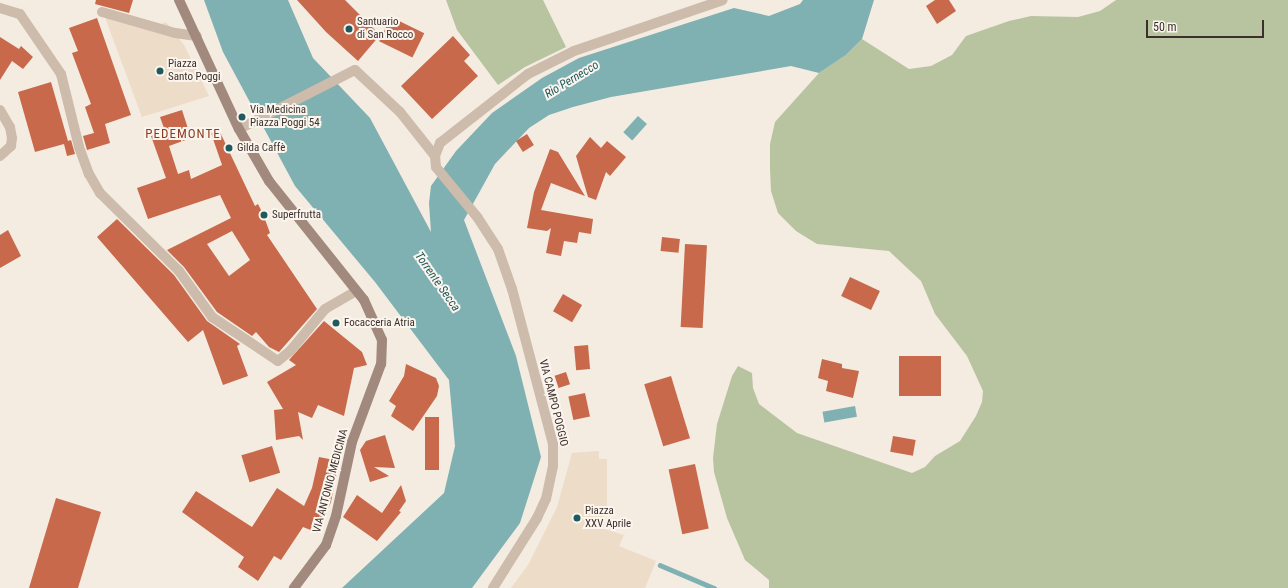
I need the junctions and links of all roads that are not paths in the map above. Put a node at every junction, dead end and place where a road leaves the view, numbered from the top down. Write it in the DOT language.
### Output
graph roads {
  1 [pos="179,0"];
  2 [pos="723,0"];
  3 [pos="0,8"];
  4 [pos="102,12"];
  5 [pos="197,36"];
  6 [pos="0,110"];
  7 [pos="243,127"];
  8 [pos="0,156"];
  9 [pos="435,156"];
  10 [pos="356,291"];
  11 [pos="294,588"];
  12 [pos="493,588"];
  1 -- 5 [label="main road, VIA ANTONIO MEDICINA"];
  2 -- 9 [label="street"];
  3 -- 10 [label="street"];
  4 -- 5 [label="street"];
  5 -- 7 [label="main road, VIA ANTONIO MEDICINA"];
  6 -- 8 [label="street"];
  7 -- 9 [label="street"];
  7 -- 10 [label="main road, VIA ANTONIO MEDICINA"];
  9 -- 12 [label="street, VIA CAMPO POGGIO"];
  10 -- 11 [label="main road, VIA ANTONIO MEDICINA"];
}
